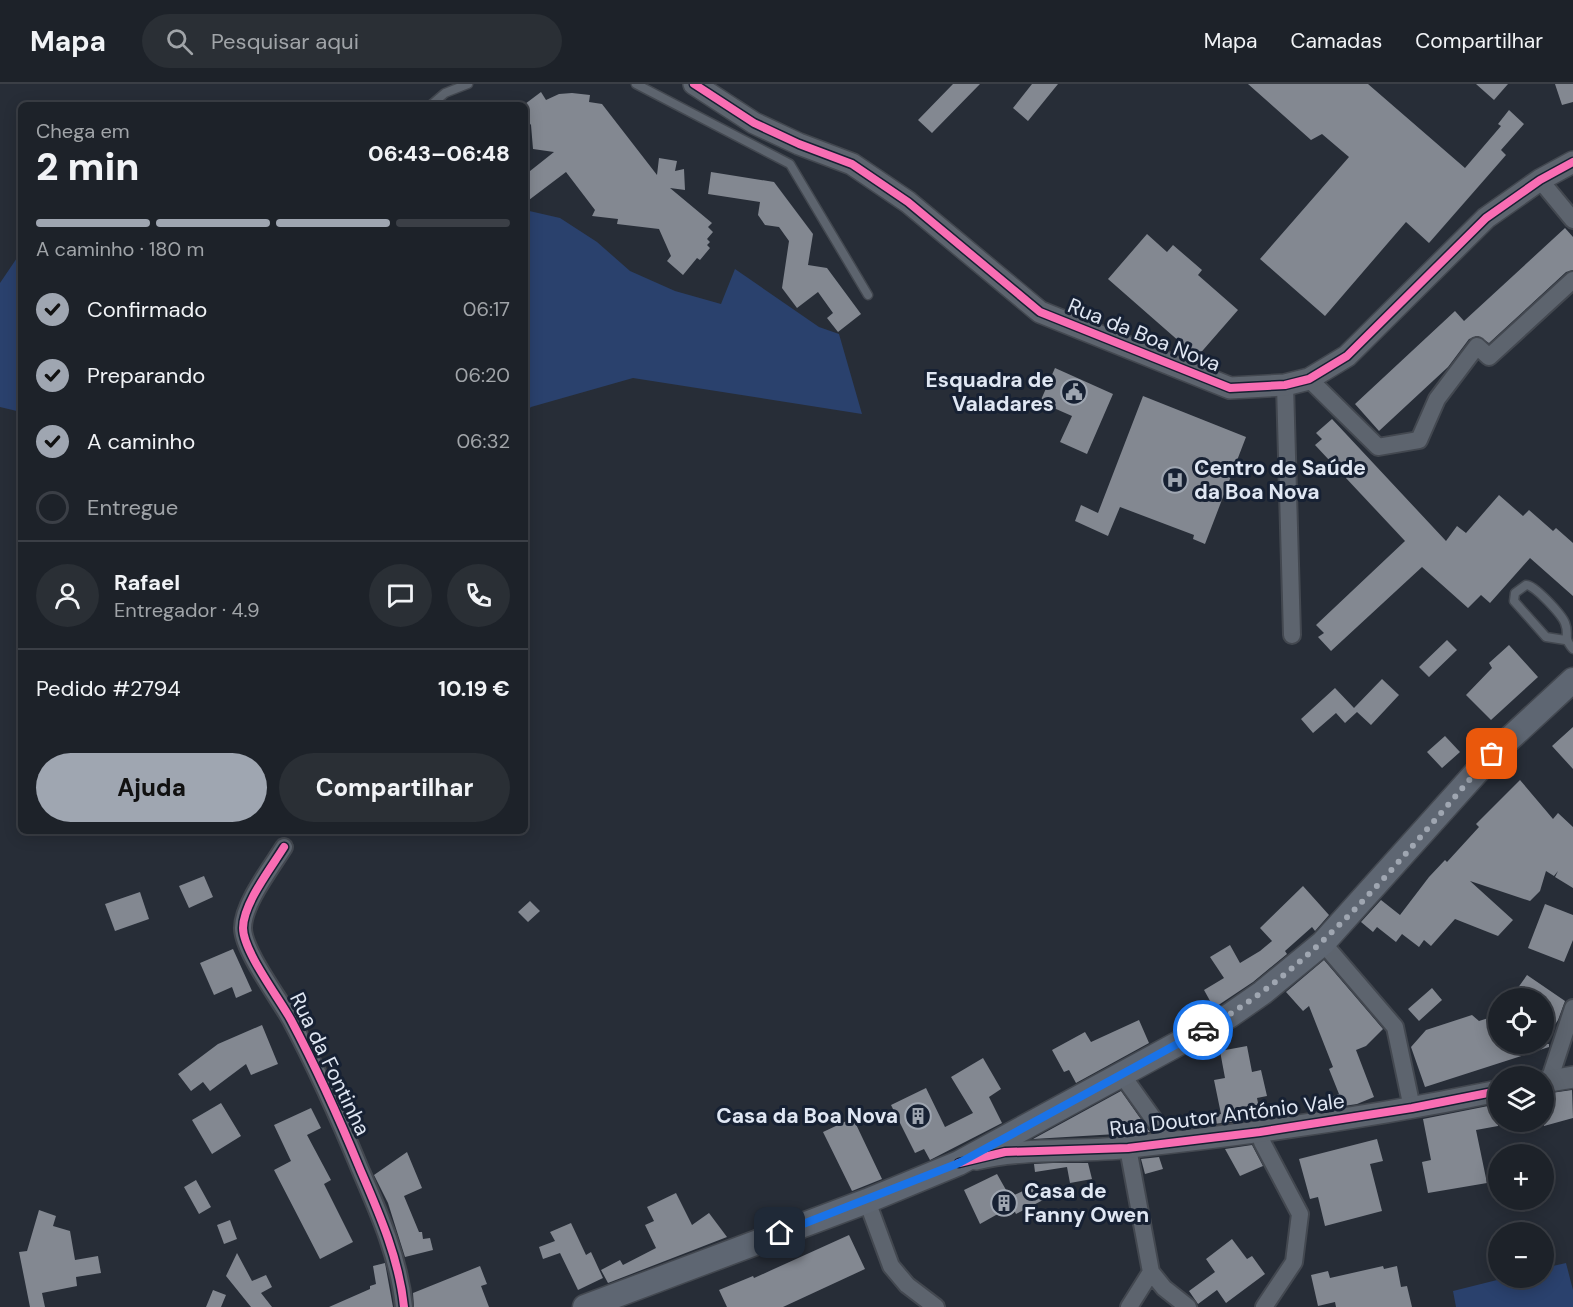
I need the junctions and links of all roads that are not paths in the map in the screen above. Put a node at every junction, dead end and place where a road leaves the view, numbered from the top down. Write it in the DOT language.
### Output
graph roads {
  1 [pos="468,84"];
  2 [pos="636,84"];
  3 [pos="694,84"];
  4 [pos="434,102"];
  5 [pos="798,144"];
  6 [pos="1573,162"];
  7 [pos="790,164"];
  8 [pos="1540,180"];
  9 [pos="1573,220"];
  10 [pos="1573,280"];
  11 [pos="868,295"];
  12 [pos="1309,379"];
  13 [pos="1285,385"];
  14 [pos="1292,635"];
  15 [pos="1565,640"];
  16 [pos="1573,649"];
  17 [pos="1573,680"];
  18 [pos="284,847"];
  19 [pos="1323,943"];
  20 [pos="1573,1008"];
  21 [pos="1552,1066"];
  22 [pos="1122,1075"];
  23 [pos="1573,1077"];
  24 [pos="1554,1080"];
  25 [pos="1488,1093"];
  26 [pos="1412,1108"];
  27 [pos="1260,1132"];
  28 [pos="1170,1142"];
  29 [pos="1128,1148"];
  30 [pos="959,1163"];
  31 [pos="867,1201"];
  32 [pos="1151,1272"];
  33 [pos="404,1307"];
  34 [pos="585,1307"];
  35 [pos="936,1307"];
  36 [pos="1129,1307"];
  37 [pos="1188,1307"];
  38 [pos="1264,1307"];
  1 -- 4 [label="lane"];
  2 -- 7 [label="lane"];
  3 -- 5 [label="street, Rua da Boa Nova"];
  5 -- 7 [label="lane"];
  5 -- 13 [label="street, Rua da Boa Nova"];
  6 -- 8 [label="street, Rua da Boa Nova"];
  7 -- 11 [label="lane"];
  8 -- 9 [label="street"];
  8 -- 12 [label="street, Rua da Boa Nova"];
  10 -- 12 [label="street"];
  12 -- 13 [label="street, Rua da Boa Nova"];
  13 -- 14 [label="street"];
  15 -- 15 [label="lane"];
  15 -- 16 [label="lane"];
  17 -- 19 [label="main road"];
  18 -- 33 [label="street, Rua da Fontinha"];
  19 -- 22 [label="main road"];
  19 -- 26 [label="street"];
  20 -- 21 [label="street"];
  22 -- 28 [label="street"];
  22 -- 30 [label="main road"];
  23 -- 24 [label="street"];
  25 -- 26 [label="street, Rua Doutor António Vale"];
  26 -- 27 [label="street, Rua Doutor António Vale"];
  27 -- 28 [label="street, Rua Doutor António Vale"];
  27 -- 38 [label="street"];
  28 -- 29 [label="street, Rua Doutor António Vale"];
  29 -- 30 [label="street, Rua Doutor António Vale"];
  29 -- 32 [label="street"];
  30 -- 31 [label="main road"];
  31 -- 34 [label="main road"];
  31 -- 35 [label="street"];
  32 -- 36 [label="street"];
  32 -- 37 [label="street"];
}
